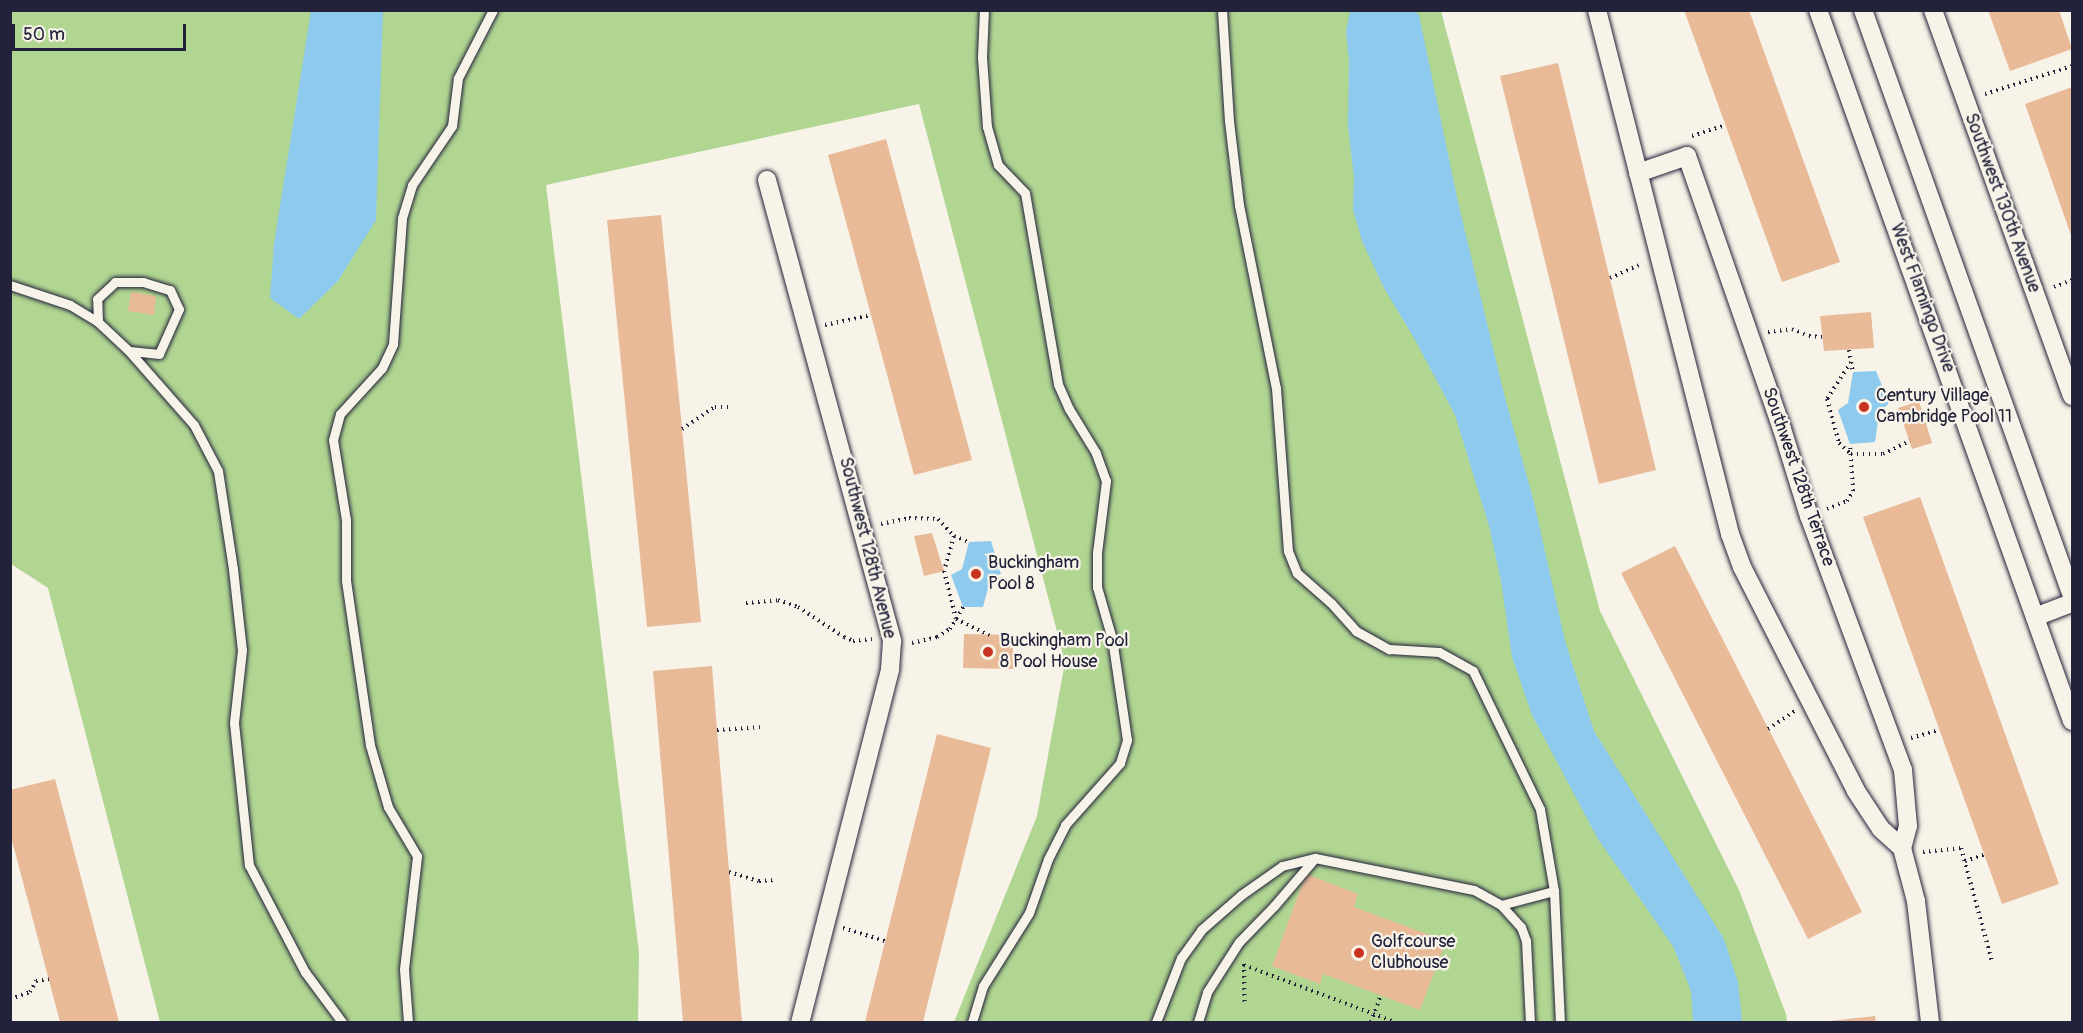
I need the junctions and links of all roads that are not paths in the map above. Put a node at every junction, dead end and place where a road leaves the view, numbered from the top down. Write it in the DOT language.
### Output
graph roads {
  1 [pos="493,10"];
  2 [pos="984,10"];
  3 [pos="1222,10"];
  4 [pos="1598,10"];
  5 [pos="1818,10"];
  6 [pos="1863,10"];
  7 [pos="1933,10"];
  8 [pos="1638,173"];
  9 [pos="767,180"];
  10 [pos="10,285"];
  11 [pos="98,322"];
  12 [pos="129,351"];
  13 [pos="2073,396"];
  14 [pos="2073,596"];
  15 [pos="2073,603"];
  16 [pos="2035,617"];
  17 [pos="2073,721"];
  18 [pos="1903,851"];
  19 [pos="1315,858"];
  20 [pos="1554,891"];
  21 [pos="1501,905"];
  22 [pos="342,1023"];
  23 [pos="408,1023"];
  24 [pos="800,1023"];
  25 [pos="972,1023"];
  26 [pos="1156,1023"];
  27 [pos="1198,1023"];
  28 [pos="1530,1023"];
  29 [pos="1560,1023"];
  30 [pos="1930,1023"];
  1 -- 23 [label="lane"];
  2 -- 25 [label="lane"];
  3 -- 20 [label="lane"];
  4 -- 8 [label="street"];
  5 -- 16 [label="street, West Flamingo Drive"];
  6 -- 14 [label="street"];
  7 -- 13 [label="street, Southwest 130th Avenue"];
  8 -- 18 [label="street"];
  8 -- 18 [label="street, Southwest 128th Terrace"];
  9 -- 24 [label="street, Southwest 128th Avenue"];
  10 -- 11 [label="lane"];
  11 -- 12 [label="lane"];
  11 -- 12 [label="lane"];
  12 -- 22 [label="lane"];
  15 -- 16 [label="street"];
  16 -- 17 [label="street, West Flamingo Drive"];
  18 -- 30 [label="street, Southwest 128th Terrace"];
  19 -- 21 [label="lane"];
  19 -- 26 [label="lane"];
  19 -- 27 [label="lane"];
  20 -- 21 [label="lane"];
  20 -- 29 [label="lane"];
  21 -- 28 [label="lane"];
}
